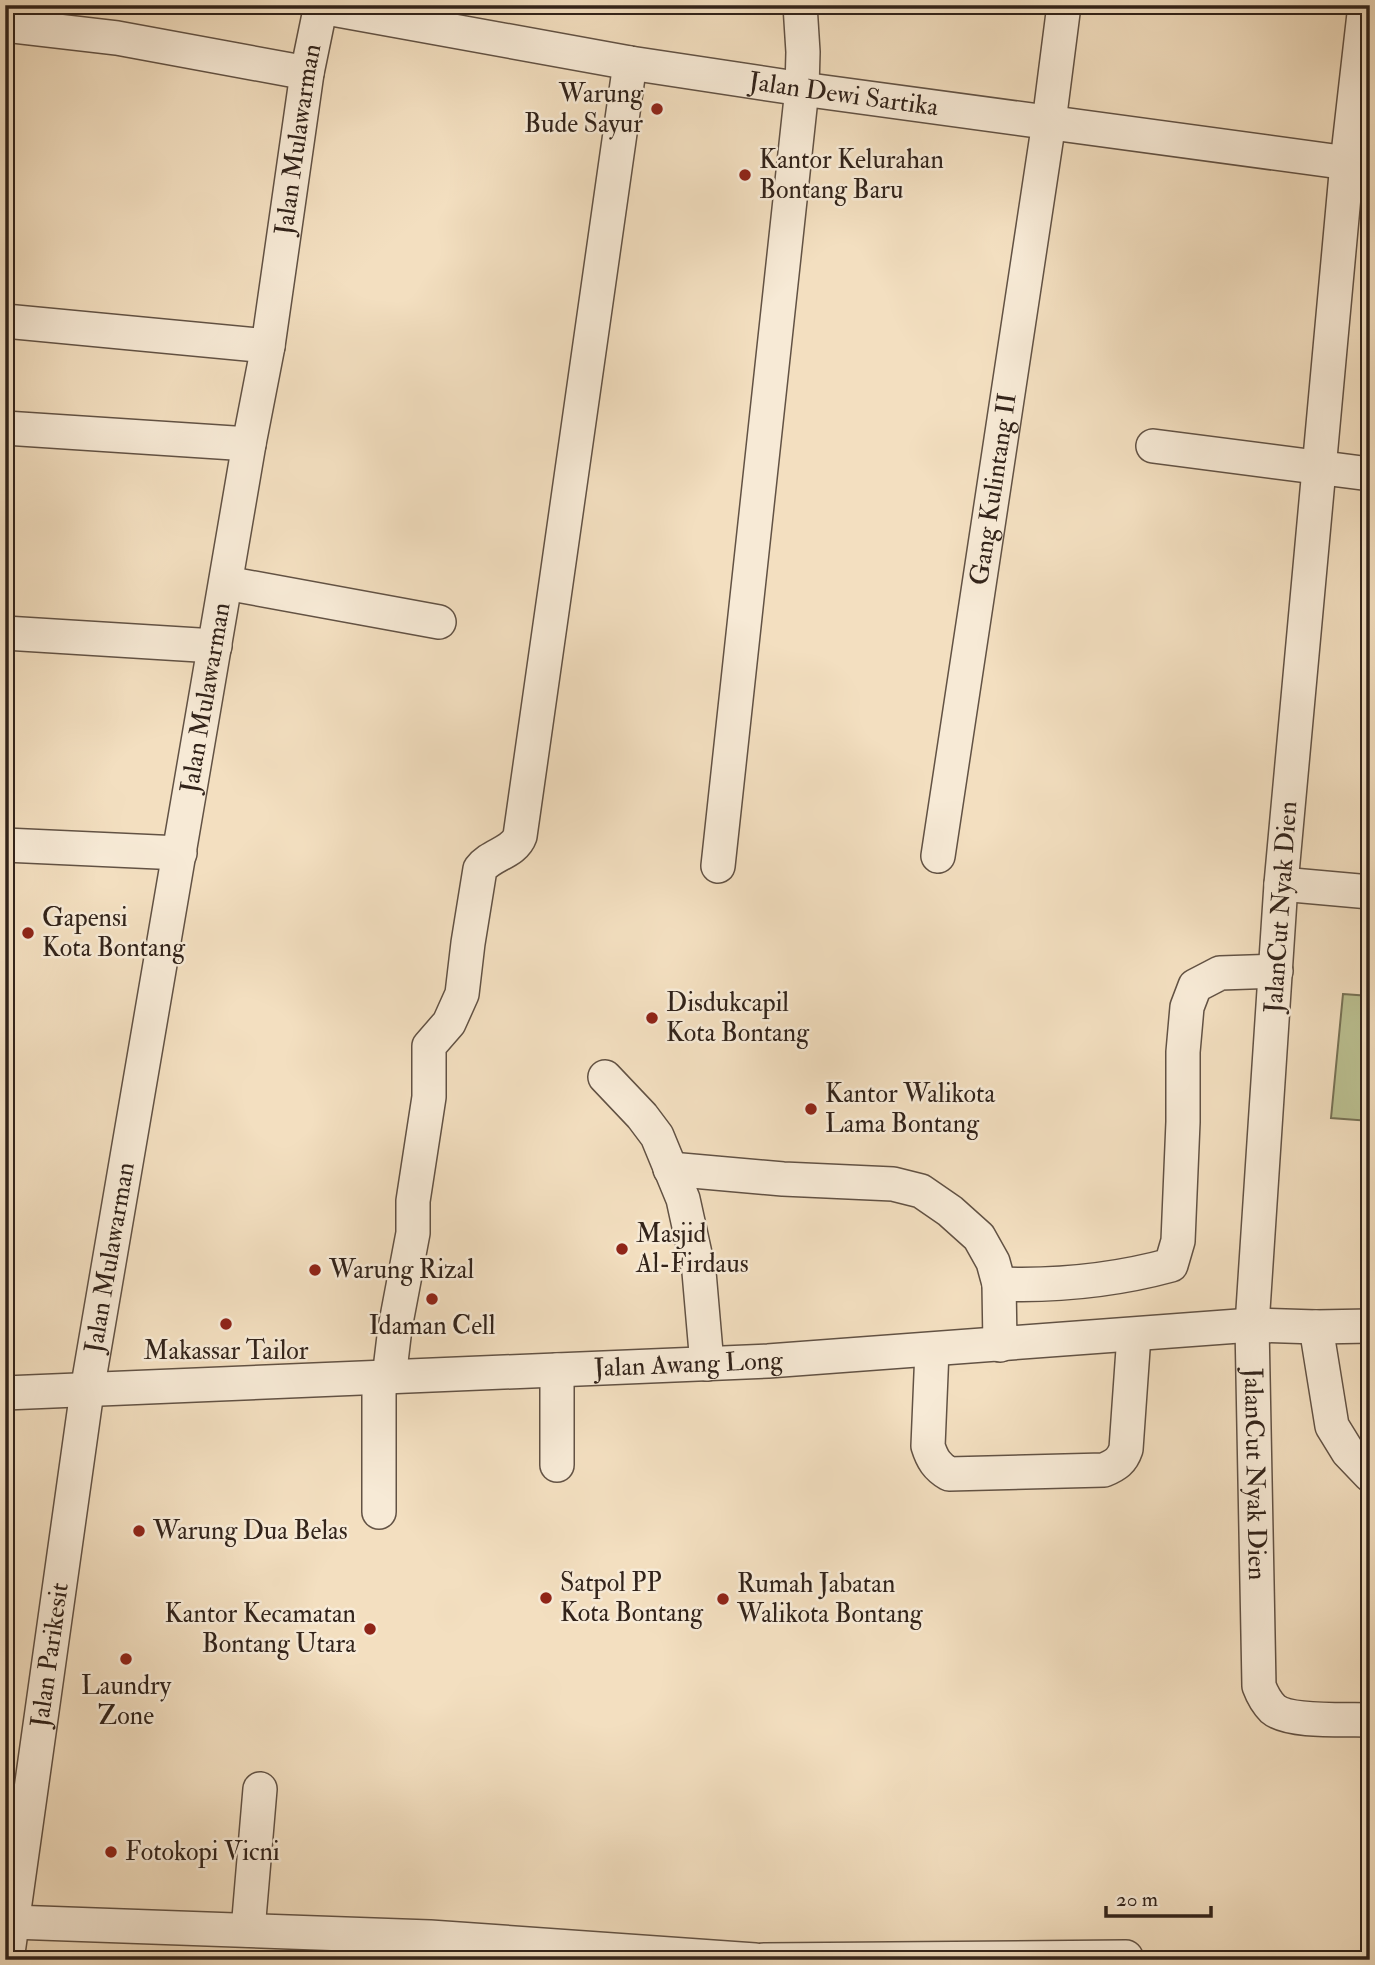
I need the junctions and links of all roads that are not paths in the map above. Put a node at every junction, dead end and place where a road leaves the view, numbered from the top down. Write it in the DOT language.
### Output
graph roads {
  1 [pos="800,5"];
  2 [pos="1064,5"];
  3 [pos="1365,5"];
  4 [pos="321,6"];
  5 [pos="5,25"];
  6 [pos="629,63"];
  7 [pos="307,73"];
  8 [pos="802,89"];
  9 [pos="1049,122"];
  10 [pos="1358,165"];
  11 [pos="5,321"];
  12 [pos="268,346"];
  13 [pos="5,428"];
  14 [pos="249,444"];
  15 [pos="1153,446"];
  16 [pos="1319,467"];
  17 [pos="1370,474"];
  18 [pos="226,583"];
  19 [pos="439,622"];
  20 [pos="5,633"];
  21 [pos="215,646"];
  22 [pos="5,845"];
  23 [pos="180,853"];
  24 [pos="938,856"];
  25 [pos="718,866"];
  26 [pos="1281,884"];
  27 [pos="1370,892"];
  28 [pos="1276,971"];
  29 [pos="605,1077"];
  30 [pos="670,1169"];
  31 [pos="999,1284"];
  32 [pos="1252,1325"];
  33 [pos="1370,1326"];
  34 [pos="1316,1328"];
  35 [pos="1134,1335"];
  36 [pos="1000,1345"];
  37 [pos="932,1350"];
  38 [pos="707,1364"];
  39 [pos="557,1370"];
  40 [pos="384,1378"];
  41 [pos="87,1391"];
  42 [pos="5,1393"];
  43 [pos="558,1465"];
  44 [pos="1370,1475"];
  45 [pos="379,1512"];
  46 [pos="1370,1720"];
  47 [pos="260,1789"];
  48 [pos="12,1922"];
  49 [pos="248,1930"];
  50 [pos="429,1948"];
  51 [pos="1126,1957"];
  52 [pos="7,1960"];
  53 [pos="755,1960"];
  54 [pos="764,1960"];
  1 -- 8 [label="street"];
  2 -- 9 [label="street, Gang Kulintang II"];
  3 -- 10 [label="street, JalanCut Nyak Dien"];
  4 -- 6 [label="street, Jalan Dewi Sartika"];
  4 -- 7 [label="street, Jalan Mulawarman"];
  5 -- 7 [label="street"];
  6 -- 8 [label="street, Jalan Dewi Sartika"];
  6 -- 40 [label="street"];
  7 -- 12 [label="street, Jalan Mulawarman"];
  8 -- 9 [label="street, Jalan Dewi Sartika"];
  8 -- 25 [label="street"];
  9 -- 10 [label="street, Jalan Dewi Sartika"];
  9 -- 24 [label="street, Gang Kulintang II"];
  10 -- 16 [label="street, JalanCut Nyak Dien"];
  11 -- 12 [label="street"];
  12 -- 14 [label="street, Jalan Mulawarman"];
  13 -- 14 [label="street"];
  14 -- 18 [label="street, Jalan Mulawarman"];
  15 -- 16 [label="street"];
  16 -- 17 [label="street"];
  16 -- 26 [label="street, JalanCut Nyak Dien"];
  18 -- 19 [label="street"];
  18 -- 21 [label="street, Jalan Mulawarman"];
  20 -- 21 [label="street"];
  21 -- 23 [label="street, Jalan Mulawarman"];
  22 -- 23 [label="street"];
  23 -- 41 [label="street, Jalan Mulawarman"];
  26 -- 27 [label="street"];
  26 -- 28 [label="street, JalanCut Nyak Dien"];
  28 -- 31 [label="street"];
  28 -- 32 [label="street, JalanCut Nyak Dien"];
  29 -- 30 [label="street"];
  30 -- 31 [label="street"];
  30 -- 38 [label="street"];
  31 -- 36 [label="street"];
  32 -- 34 [label="street, Jalan Awang Long"];
  32 -- 35 [label="street, Jalan Awang Long"];
  32 -- 46 [label="street, JalanCut Nyak Dien"];
  33 -- 34 [label="street, Jalan Awang Long"];
  34 -- 44 [label="street"];
  35 -- 36 [label="street, Jalan Awang Long"];
  35 -- 37 [label="street"];
  36 -- 37 [label="street, Jalan Awang Long"];
  37 -- 38 [label="street, Jalan Awang Long"];
  38 -- 39 [label="street, Jalan Awang Long"];
  39 -- 40 [label="street, Jalan Awang Long"];
  39 -- 43 [label="street"];
  40 -- 41 [label="street, Jalan Awang Long"];
  40 -- 45 [label="street"];
  41 -- 42 [label="street, Jalan Awang Long"];
  41 -- 48 [label="street, Jalan Parikesit"];
  47 -- 49 [label="street"];
  48 -- 49 [label="street"];
  48 -- 52 [label="street, Jalan Parikesit"];
  49 -- 50 [label="street"];
  50 -- 53 [label="street"];
  51 -- 54 [label="street"];
}
